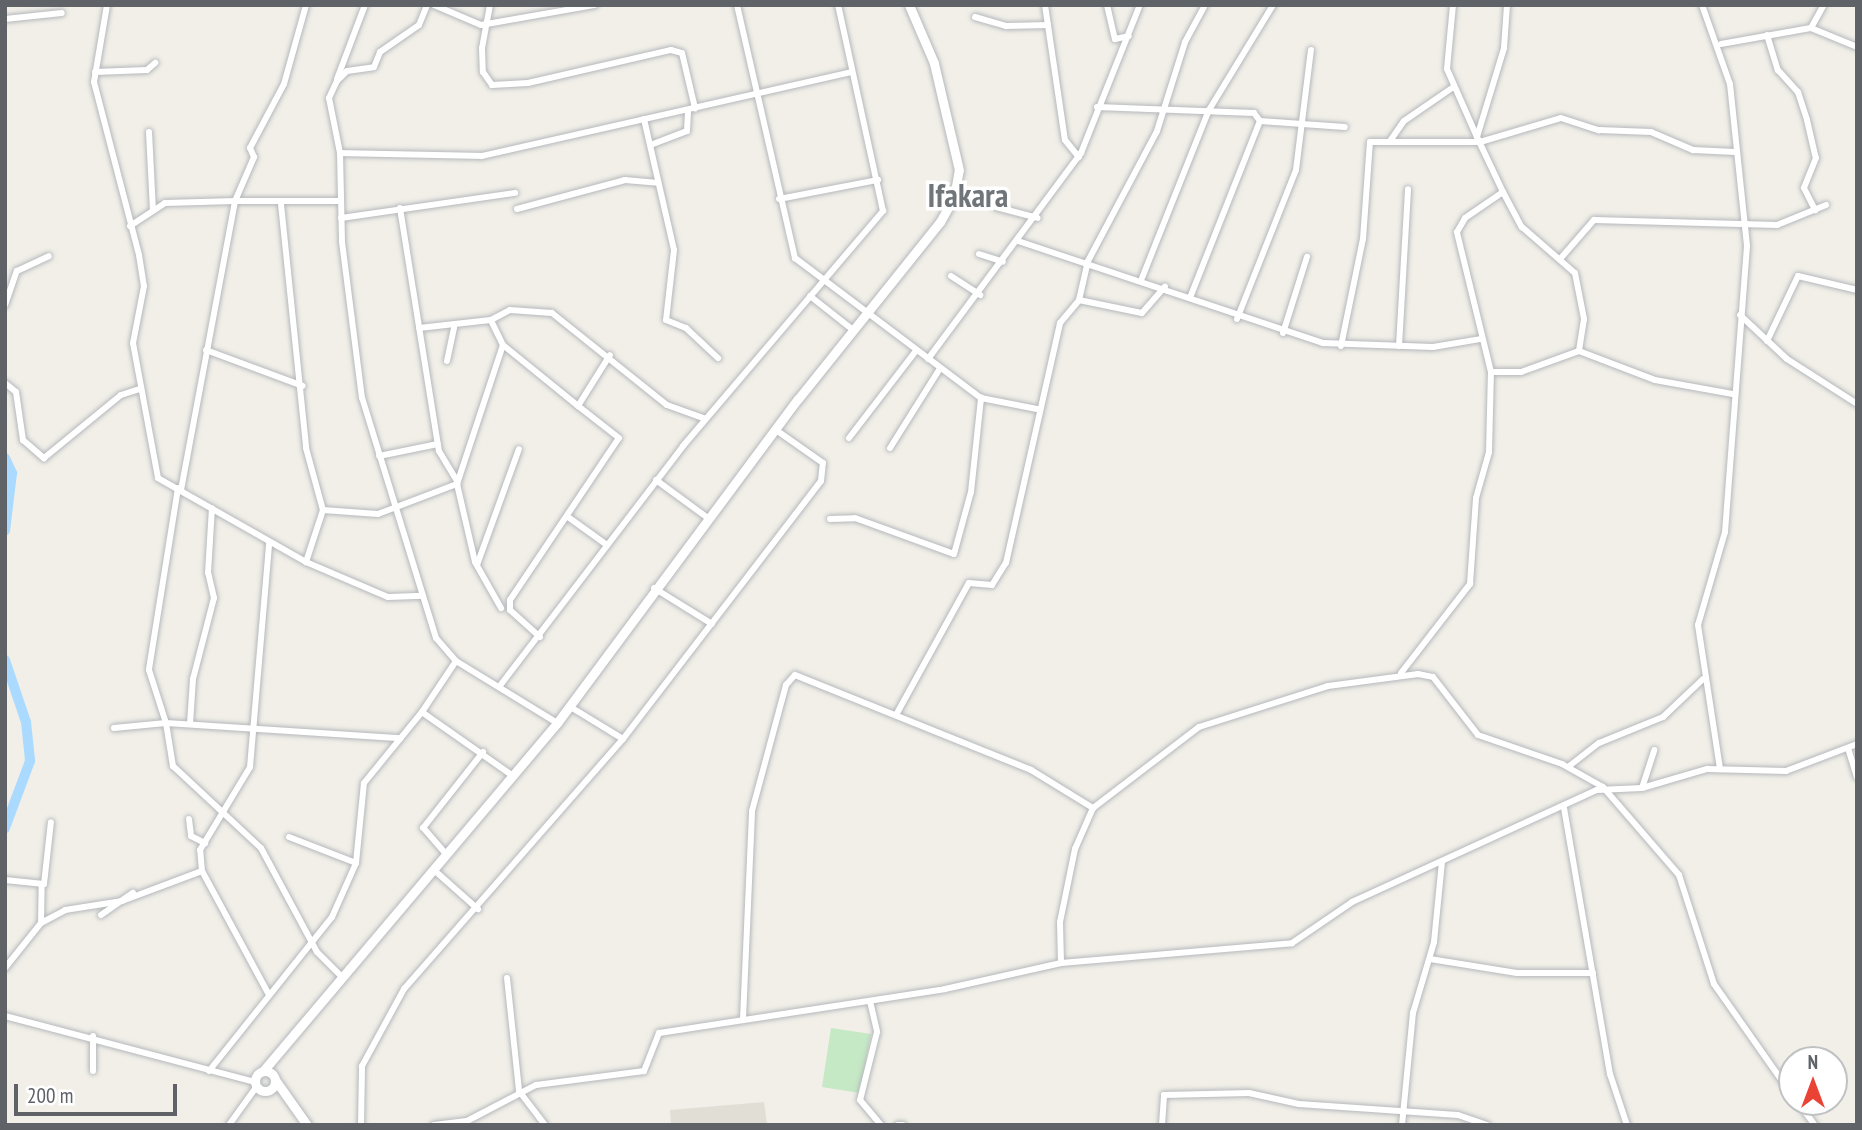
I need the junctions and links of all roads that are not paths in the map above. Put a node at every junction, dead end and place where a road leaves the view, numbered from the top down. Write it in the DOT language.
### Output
graph roads {
  1 [pos="107,5"];
  2 [pos="306,5"];
  3 [pos="365,5"];
  4 [pos="427,5"];
  5 [pos="435,5"];
  6 [pos="490,5"];
  7 [pos="595,5"];
  8 [pos="737,5"];
  9 [pos="838,5"];
  10 [pos="909,5"];
  11 [pos="1045,5"];
  12 [pos="1107,5"];
  13 [pos="1140,5"];
  14 [pos="1205,5"];
  15 [pos="1273,5"];
  16 [pos="1453,5"];
  17 [pos="1507,5"];
  18 [pos="1702,5"];
  19 [pos="1824,5"];
  20 [pos="62,13"];
  21 [pos="975,17"];
  22 [pos="5,19"];
  23 [pos="481,25"];
  24 [pos="1048,25"];
  25 [pos="1811,28"];
  26 [pos="1767,35"];
  27 [pos="1129,36"];
  28 [pos="1721,44"];
  29 [pos="1856,44"];
  30 [pos="1311,50"];
  31 [pos="155,63"];
  32 [pos="95,72"];
  33 [pos="852,72"];
  34 [pos="337,80"];
  35 [pos="1452,88"];
  36 [pos="756,93"];
  37 [pos="1097,107"];
  38 [pos="1163,108"];
  39 [pos="691,109"];
  40 [pos="1209,110"];
  41 [pos="644,119"];
  42 [pos="1260,121"];
  43 [pos="1300,125"];
  44 [pos="1345,127"];
  45 [pos="149,132"];
  46 [pos="1479,139"];
  47 [pos="1390,141"];
  48 [pos="653,144"];
  49 [pos="1735,152"];
  50 [pos="340,153"];
  51 [pos="1079,157"];
  52 [pos="878,180"];
  53 [pos="658,183"];
  54 [pos="1408,189"];
  55 [pos="1503,191"];
  56 [pos="515,193"];
  57 [pos="977,194"];
  58 [pos="779,199"];
  59 [pos="235,201"];
  60 [pos="340,201"];
  61 [pos="281,204"];
  62 [pos="1826,205"];
  63 [pos="400,208"];
  64 [pos="517,209"];
  65 [pos="153,210"];
  66 [pos="1815,210"];
  67 [pos="341,218"];
  68 [pos="1038,218"];
  69 [pos="1745,224"];
  70 [pos="130,226"];
  71 [pos="1018,241"];
  72 [pos="979,254"];
  73 [pos="49,256"];
  74 [pos="1307,257"];
  75 [pos="1560,259"];
  76 [pos="1087,261"];
  77 [pos="1003,262"];
  78 [pos="951,276"];
  79 [pos="1143,278"];
  80 [pos="823,282"];
  81 [pos="1165,287"];
  82 [pos="1857,290"];
  83 [pos="979,295"];
  84 [pos="810,296"];
  85 [pos="1190,298"];
  86 [pos="1079,300"];
  87 [pos="5,305"];
  88 [pos="867,313"];
  89 [pos="1741,315"];
  90 [pos="1237,319"];
  91 [pos="491,320"];
  92 [pos="419,328"];
  93 [pos="454,328"];
  94 [pos="852,329"];
  95 [pos="1283,333"];
  96 [pos="1481,339"];
  97 [pos="1767,341"];
  98 [pos="503,345"];
  99 [pos="1341,346"];
  100 [pos="1399,346"];
  101 [pos="206,350"];
  102 [pos="1579,351"];
  103 [pos="915,352"];
  104 [pos="610,355"];
  105 [pos="718,358"];
  106 [pos="928,359"];
  107 [pos="447,361"];
  108 [pos="939,370"];
  109 [pos="1491,372"];
  110 [pos="5,383"];
  111 [pos="303,386"];
  112 [pos="140,389"];
  113 [pos="1733,394"];
  114 [pos="981,398"];
  115 [pos="1857,404"];
  116 [pos="578,405"];
  117 [pos="1037,409"];
  118 [pos="706,419"];
  119 [pos="776,430"];
  120 [pos="849,438"];
  121 [pos="438,444"];
  122 [pos="890,448"];
  123 [pos="519,449"];
  124 [pos="379,456"];
  125 [pos="656,480"];
  126 [pos="457,482"];
  127 [pos="180,489"];
  128 [pos="212,508"];
  129 [pos="395,508"];
  130 [pos="323,510"];
  131 [pos="568,517"];
  132 [pos="708,518"];
  133 [pos="830,519"];
  134 [pos="269,544"];
  135 [pos="607,545"];
  136 [pos="306,562"];
  137 [pos="477,565"];
  138 [pos="654,588"];
  139 [pos="423,596"];
  140 [pos="501,608"];
  141 [pos="712,624"];
  142 [pos="540,637"];
  143 [pos="456,661"];
  144 [pos="1401,673"];
  145 [pos="1703,679"];
  146 [pos="499,687"];
  147 [pos="569,706"];
  148 [pos="422,712"];
  149 [pos="896,715"];
  150 [pos="166,723"];
  151 [pos="556,723"];
  152 [pos="190,724"];
  153 [pos="114,727"];
  154 [pos="254,728"];
  155 [pos="401,738"];
  156 [pos="623,739"];
  157 [pos="1857,744"];
  158 [pos="1848,748"];
  159 [pos="1654,751"];
  160 [pos="483,752"];
  161 [pos="1569,767"];
  162 [pos="1720,769"];
  163 [pos="513,776"];
  164 [pos="1857,777"];
  165 [pos="1603,787"];
  166 [pos="1642,788"];
  167 [pos="1093,808"];
  168 [pos="1564,808"];
  169 [pos="225,812"];
  170 [pos="189,819"];
  171 [pos="51,822"];
  172 [pos="289,837"];
  173 [pos="205,843"];
  174 [pos="446,855"];
  175 [pos="1442,862"];
  176 [pos="356,863"];
  177 [pos="434,870"];
  178 [pos="202,871"];
  179 [pos="5,880"];
  180 [pos="42,884"];
  181 [pos="117,902"];
  182 [pos="478,909"];
  183 [pos="101,915"];
  184 [pos="41,923"];
  185 [pos="313,942"];
  186 [pos="1430,959"];
  187 [pos="1061,963"];
  188 [pos="5,968"];
  189 [pos="1593,973"];
  190 [pos="343,978"];
  191 [pos="507,978"];
  192 [pos="268,993"];
  193 [pos="870,1001"];
  194 [pos="5,1016"];
  195 [pos="743,1019"];
  196 [pos="93,1036"];
  197 [pos="276,1058"];
  198 [pos="93,1071"];
  199 [pos="209,1071"];
  200 [pos="263,1071"];
  201 [pos="1778,1075"];
  202 [pos="275,1079"];
  203 [pos="259,1086"];
  204 [pos="519,1091"];
  205 [pos="284,1099"];
  206 [pos="1404,1110"];
  207 [pos="229,1125"];
  208 [pos="307,1125"];
  209 [pos="360,1125"];
  210 [pos="434,1125"];
  211 [pos="545,1125"];
  212 [pos="881,1125"];
  213 [pos="1163,1125"];
  214 [pos="1402,1125"];
  215 [pos="1487,1125"];
  216 [pos="1627,1125"];
  1 -- 32 [label="street"];
  2 -- 59 [label="street"];
  3 -- 34 [label="street"];
  4 -- 34 [label="street"];
  5 -- 23 [label="street"];
  6 -- 23 [label="street"];
  7 -- 23 [label="street"];
  8 -- 36 [label="street"];
  9 -- 33 [label="street"];
  10 -- 88 [label="main road"];
  11 -- 24 [label="street"];
  12 -- 27 [label="street"];
  13 -- 27 [label="street"];
  14 -- 38 [label="street"];
  15 -- 40 [label="street"];
  16 -- 35 [label="street"];
  17 -- 46 [label="street"];
  18 -- 28 [label="street"];
  19 -- 25 [label="street"];
  20 -- 22 [label="street"];
  21 -- 24 [label="street"];
  23 -- 39 [label="street"];
  24 -- 51 [label="street"];
  25 -- 26 [label="street"];
  25 -- 29 [label="street"];
  26 -- 28 [label="street"];
  26 -- 66 [label="street"];
  27 -- 37 [label="street"];
  28 -- 49 [label="street"];
  30 -- 43 [label="street"];
  31 -- 32 [label="street"];
  32 -- 70 [label="street"];
  33 -- 36 [label="street"];
  33 -- 52 [label="street"];
  34 -- 50 [label="street"];
  35 -- 46 [label="street"];
  35 -- 47 [label="street"];
  36 -- 39 [label="street"];
  36 -- 58 [label="street"];
  37 -- 38 [label="street"];
  37 -- 51 [label="street"];
  38 -- 40 [label="street"];
  38 -- 76 [label="street"];
  39 -- 41 [label="street"];
  39 -- 48 [label="street"];
  40 -- 42 [label="street"];
  40 -- 79 [label="street"];
  41 -- 48 [label="street"];
  41 -- 50 [label="street"];
  42 -- 43 [label="street"];
  42 -- 85 [label="street"];
  43 -- 44 [label="street"];
  43 -- 90 [label="street"];
  45 -- 65 [label="street"];
  46 -- 47 [label="street"];
  46 -- 49 [label="street"];
  46 -- 55 [label="street"];
  47 -- 99 [label="street"];
  48 -- 53 [label="street"];
  49 -- 69 [label="street"];
  50 -- 60 [label="street"];
  51 -- 68 [label="street"];
  52 -- 58 [label="street"];
  52 -- 80 [label="street"];
  53 -- 64 [label="street"];
  53 -- 105 [label="street"];
  54 -- 100 [label="street"];
  55 -- 75 [label="street"];
  55 -- 96 [label="street"];
  56 -- 63 [label="street"];
  57 -- 68 [label="street"];
  58 -- 80 [label="street"];
  59 -- 61 [label="street"];
  59 -- 65 [label="street"];
  59 -- 101 [label="street"];
  60 -- 61 [label="street"];
  60 -- 67 [label="street"];
  61 -- 111 [label="street"];
  62 -- 66 [label="street"];
  63 -- 67 [label="street"];
  63 -- 92 [label="street"];
  65 -- 70 [label="street"];
  66 -- 69 [label="street"];
  67 -- 124 [label="street"];
  68 -- 71 [label="street"];
  69 -- 75 [label="street"];
  69 -- 89 [label="street"];
  70 -- 112 [label="street"];
  71 -- 76 [label="street"];
  71 -- 77 [label="street"];
  72 -- 77 [label="street"];
  73 -- 87 [label="street"];
  74 -- 95 [label="street"];
  75 -- 102 [label="street"];
  76 -- 79 [label="street"];
  76 -- 86 [label="street"];
  77 -- 83 [label="street"];
  78 -- 83 [label="street"];
  79 -- 81 [label="street"];
  80 -- 84 [label="street"];
  80 -- 88 [label="street"];
  81 -- 85 [label="street"];
  81 -- 86 [label="street"];
  82 -- 97 [label="street"];
  83 -- 106 [label="street"];
  84 -- 94 [label="street"];
  84 -- 118 [label="street"];
  85 -- 90 [label="street"];
  86 -- 117 [label="street"];
  88 -- 94 [label="main road"];
  88 -- 103 [label="street"];
  89 -- 97 [label="street"];
  89 -- 113 [label="street"];
  90 -- 95 [label="street"];
  91 -- 93 [label="street"];
  91 -- 98 [label="street"];
  91 -- 104 [label="street"];
  92 -- 93 [label="street"];
  92 -- 121 [label="street"];
  93 -- 107 [label="street"];
  94 -- 119 [label="main road"];
  95 -- 99 [label="street"];
  96 -- 100 [label="street"];
  96 -- 109 [label="street"];
  97 -- 115 [label="street"];
  98 -- 116 [label="street"];
  98 -- 126 [label="street"];
  99 -- 100 [label="street"];
  101 -- 111 [label="street"];
  101 -- 127 [label="street"];
  102 -- 109 [label="street"];
  102 -- 113 [label="street"];
  103 -- 106 [label="street"];
  103 -- 120 [label="street"];
  104 -- 116 [label="street"];
  104 -- 118 [label="street"];
  106 -- 108 [label="street"];
  108 -- 114 [label="street"];
  108 -- 122 [label="street"];
  109 -- 144 [label="street"];
  110 -- 112 [label="street"];
  111 -- 130 [label="street"];
  112 -- 127 [label="street"];
  113 -- 145 [label="street"];
  114 -- 117 [label="street"];
  114 -- 133 [label="street"];
  116 -- 131 [label="street"];
  117 -- 149 [label="street"];
  118 -- 125 [label="street"];
  119 -- 132 [label="main road"];
  119 -- 141 [label="street"];
  121 -- 124 [label="street"];
  121 -- 126 [label="street"];
  123 -- 137 [label="street"];
  124 -- 129 [label="street"];
  125 -- 132 [label="street"];
  125 -- 135 [label="street"];
  126 -- 129 [label="street"];
  126 -- 137 [label="street"];
  127 -- 128 [label="street"];
  127 -- 150 [label="street"];
  128 -- 134 [label="street"];
  128 -- 152 [label="street"];
  129 -- 130 [label="street"];
  129 -- 139 [label="street"];
  130 -- 136 [label="street"];
  131 -- 135 [label="street"];
  131 -- 142 [label="street"];
  132 -- 138 [label="main road"];
  134 -- 136 [label="street"];
  134 -- 154 [label="street"];
  135 -- 142 [label="street"];
  136 -- 139 [label="street"];
  137 -- 140 [label="street"];
  138 -- 141 [label="street"];
  138 -- 147 [label="main road"];
  139 -- 143 [label="street"];
  141 -- 156 [label="street"];
  142 -- 146 [label="street"];
  143 -- 146 [label="street"];
  143 -- 148 [label="street"];
  144 -- 161 [label="street"];
  144 -- 167 [label="street"];
  145 -- 161 [label="street"];
  145 -- 162 [label="street"];
  146 -- 151 [label="street"];
  147 -- 151 [label="main road"];
  147 -- 156 [label="street"];
  148 -- 155 [label="street"];
  148 -- 160 [label="street"];
  149 -- 167 [label="street"];
  149 -- 195 [label="street"];
  150 -- 152 [label="street"];
  150 -- 153 [label="street"];
  150 -- 169 [label="street"];
  151 -- 163 [label="main road"];
  152 -- 154 [label="street"];
  154 -- 155 [label="street"];
  154 -- 169 [label="street"];
  155 -- 176 [label="street"];
  156 -- 182 [label="street"];
  157 -- 158 [label="street"];
  158 -- 162 [label="street"];
  158 -- 164 [label="street"];
  159 -- 166 [label="street"];
  160 -- 163 [label="street"];
  160 -- 174 [label="street"];
  161 -- 165 [label="street"];
  162 -- 166 [label="street"];
  163 -- 174 [label="main road"];
  165 -- 166 [label="street"];
  165 -- 168 [label="street"];
  165 -- 201 [label="street"];
  167 -- 187 [label="street"];
  168 -- 175 [label="street"];
  168 -- 189 [label="street"];
  169 -- 173 [label="street"];
  169 -- 185 [label="street"];
  170 -- 173 [label="street"];
  171 -- 180 [label="street"];
  172 -- 176 [label="street"];
  173 -- 178 [label="street"];
  174 -- 177 [label="main road"];
  175 -- 186 [label="street"];
  175 -- 187 [label="street"];
  176 -- 185 [label="street"];
  177 -- 182 [label="street"];
  177 -- 190 [label="main road"];
  178 -- 181 [label="street"];
  178 -- 192 [label="street"];
  179 -- 180 [label="street"];
  180 -- 184 [label="street"];
  181 -- 183 [label="street"];
  181 -- 184 [label="street"];
  182 -- 209 [label="street"];
  184 -- 188 [label="street"];
  185 -- 190 [label="street"];
  185 -- 192 [label="street"];
  186 -- 189 [label="street"];
  186 -- 206 [label="street"];
  187 -- 193 [label="street"];
  189 -- 216 [label="street"];
  190 -- 197 [label="main road"];
  191 -- 204 [label="street"];
  192 -- 199 [label="street"];
  193 -- 195 [label="street"];
  193 -- 212 [label="street"];
  194 -- 196 [label="street"];
  195 -- 204 [label="street"];
  196 -- 198 [label="street"];
  196 -- 199 [label="street"];
  197 -- 200 [label="main road"];
  197 -- 202 [label="main road"];
  199 -- 203 [label="street"];
  200 -- 202 [label="main road"];
  200 -- 203 [label="main road"];
  202 -- 203 [label="main road"];
  202 -- 205 [label="main road"];
  203 -- 205 [label="main road"];
  203 -- 207 [label="street"];
  204 -- 210 [label="street"];
  204 -- 211 [label="street"];
  205 -- 208 [label="main road"];
  206 -- 213 [label="street"];
  206 -- 214 [label="street"];
  206 -- 215 [label="street"];
}
